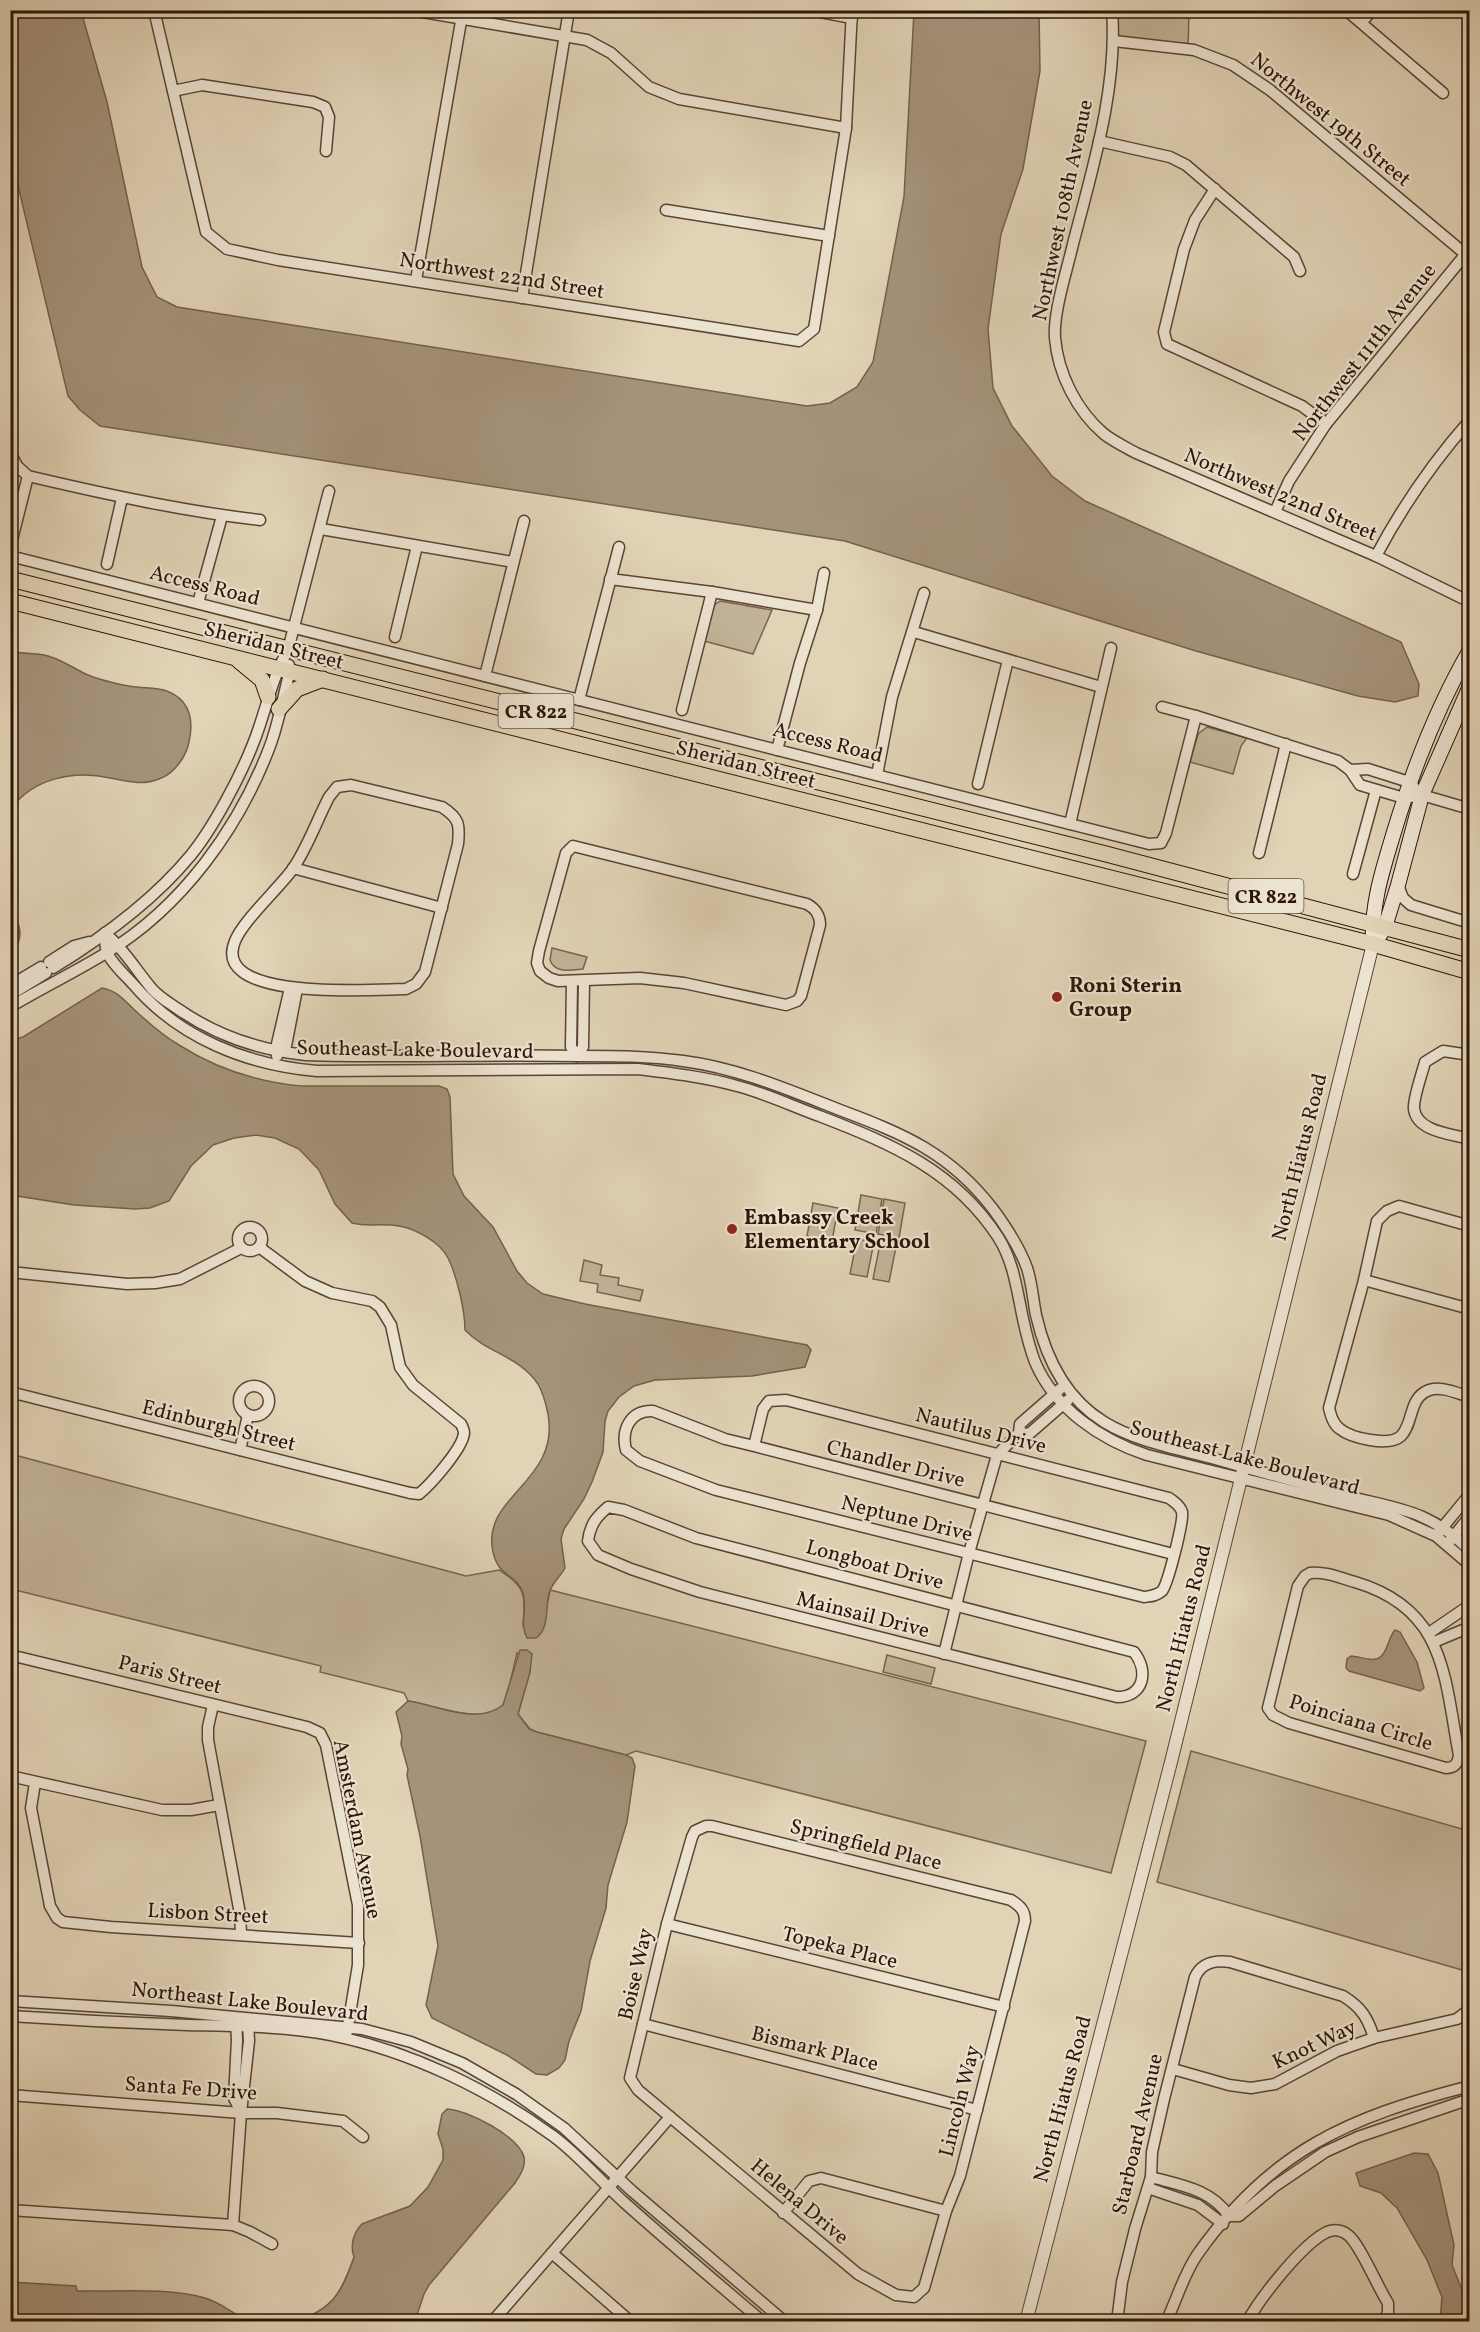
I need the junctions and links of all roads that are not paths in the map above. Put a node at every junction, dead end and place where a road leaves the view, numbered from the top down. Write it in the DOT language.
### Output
graph roads {
  1 [pos="154,10"];
  2 [pos="411,10"];
  3 [pos="569,10"];
  4 [pos="810,10"];
  5 [pos="1112,10"];
  6 [pos="1346,10"];
  7 [pos="1372,10"];
  8 [pos="462,14"];
  9 [pos="852,14"];
  10 [pos="1362,22"];
  11 [pos="565,36"];
  12 [pos="1114,41"];
  13 [pos="173,91"];
  14 [pos="1443,93"];
  15 [pos="846,128"];
  16 [pos="1099,141"];
  17 [pos="326,151"];
  18 [pos="1215,189"];
  19 [pos="666,210"];
  20 [pos="829,236"];
  21 [pos="1468,254"];
  22 [pos="1300,271"];
  23 [pos="416,280"];
  24 [pos="522,298"];
  25 [pos="1083,413"];
  26 [pos="1470,420"];
  27 [pos="1326,424"];
  28 [pos="10,452"];
  29 [pos="28,477"];
  30 [pos="329,491"];
  31 [pos="122,498"];
  32 [pos="1275,512"];
  33 [pos="222,516"];
  34 [pos="260,520"];
  35 [pos="524,521"];
  36 [pos="321,529"];
  37 [pos="12,540"];
  38 [pos="417,546"];
  39 [pos="619,547"];
  40 [pos="10,556"];
  41 [pos="1376,556"];
  42 [pos="513,562"];
  43 [pos="108,564"];
  44 [pos="824,573"];
  45 [pos="10,579"];
  46 [pos="610,579"];
  47 [pos="103,580"];
  48 [pos="712,592"];
  49 [pos="924,593"];
  50 [pos="10,601"];
  51 [pos="98,601"];
  52 [pos="1470,602"];
  53 [pos="198,603"];
  54 [pos="817,610"];
  55 [pos="293,628"];
  56 [pos="914,632"];
  57 [pos="395,638"];
  58 [pos="1111,648"];
  59 [pos="288,650"];
  60 [pos="1470,650"];
  61 [pos="234,657"];
  62 [pos="1008,660"];
  63 [pos="283,669"];
  64 [pos="485,676"];
  65 [pos="323,679"];
  66 [pos="1470,686"];
  67 [pos="1101,687"];
  68 [pos="268,697"];
  69 [pos="579,700"];
  70 [pos="1162,707"];
  71 [pos="279,710"];
  72 [pos="682,710"];
  73 [pos="1196,716"];
  74 [pos="1286,744"];
  75 [pos="673,745"];
  76 [pos="777,750"];
  77 [pos="669,766"];
  78 [pos="1350,770"];
  79 [pos="877,775"];
  80 [pos="1409,782"];
  81 [pos="978,784"];
  82 [pos="1376,790"];
  83 [pos="1422,795"];
  84 [pos="1404,798"];
  85 [pos="1470,809"];
  86 [pos="1070,824"];
  87 [pos="1062,843"];
  88 [pos="1259,853"];
  89 [pos="1057,864"];
  90 [pos="293,868"];
  91 [pos="1353,874"];
  92 [pos="1398,885"];
  93 [pos="442,908"];
  94 [pos="1470,923"];
  95 [pos="1379,926"];
  96 [pos="105,933"];
  97 [pos="118,944"];
  98 [pos="1373,944"];
  99 [pos="1470,950"];
  100 [pos="107,953"];
  101 [pos="47,967"];
  102 [pos="1470,972"];
  103 [pos="572,981"];
  104 [pos="584,981"];
  105 [pos="293,989"];
  106 [pos="10,990"];
  107 [pos="10,995"];
  108 [pos="10,1007"];
  109 [pos="278,1052"];
  110 [pos="1470,1055"];
  111 [pos="577,1056"];
  112 [pos="274,1065"];
  113 [pos="576,1070"];
  114 [pos="1470,1139"];
  115 [pos="1470,1226"];
  116 [pos="259,1247"];
  117 [pos="241,1248"];
  118 [pos="10,1272"];
  119 [pos="1364,1280"];
  120 [pos="1470,1309"];
  121 [pos="1064,1385"];
  122 [pos="10,1392"];
  123 [pos="1055,1393"];
  124 [pos="1073,1396"];
  125 [pos="1470,1396"];
  126 [pos="1064,1404"];
  127 [pos="248,1415"];
  128 [pos="1019,1433"];
  129 [pos="624,1434"];
  130 [pos="754,1446"];
  131 [pos="240,1450"];
  132 [pos="997,1455"];
  133 [pos="1243,1473"];
  134 [pos="1470,1494"];
  135 [pos="983,1506"];
  136 [pos="1470,1516"];
  137 [pos="590,1527"];
  138 [pos="1439,1531"];
  139 [pos="1450,1540"];
  140 [pos="1470,1551"];
  141 [pos="969,1553"];
  142 [pos="1173,1554"];
  143 [pos="1470,1565"];
  144 [pos="957,1605"];
  145 [pos="1470,1605"];
  146 [pos="1470,1627"];
  147 [pos="1431,1638"];
  148 [pos="944,1654"];
  149 [pos="10,1655"];
  150 [pos="1143,1678"];
  151 [pos="213,1705"];
  152 [pos="320,1733"];
  153 [pos="10,1776"];
  154 [pos="35,1783"];
  155 [pos="219,1805"];
  156 [pos="700,1828"];
  157 [pos="1021,1907"];
  158 [pos="667,1924"];
  159 [pos="241,1934"];
  160 [pos="359,1943"];
  161 [pos="10,2001"];
  162 [pos="1004,2007"];
  163 [pos="1470,2009"];
  164 [pos="10,2016"];
  165 [pos="236,2021"];
  166 [pos="248,2022"];
  167 [pos="643,2024"];
  168 [pos="347,2033"];
  169 [pos="1374,2038"];
  170 [pos="1173,2069"];
  171 [pos="1470,2086"];
  172 [pos="10,2095"];
  173 [pos="1470,2098"];
  174 [pos="977,2110"];
  175 [pos="241,2112"];
  176 [pos="670,2117"];
  177 [pos="363,2137"];
  178 [pos="618,2179"];
  179 [pos="1150,2182"];
  180 [pos="610,2188"];
  181 [pos="10,2210"];
  182 [pos="946,2211"];
  183 [pos="783,2213"];
  184 [pos="1226,2220"];
  185 [pos="232,2225"];
  186 [pos="272,2244"];
  187 [pos="552,2253"];
  188 [pos="914,2297"];
  189 [pos="1386,2317"];
  190 [pos="492,2322"];
  191 [pos="631,2322"];
  192 [pos="764,2322"];
  193 [pos="785,2322"];
  194 [pos="1026,2322"];
  195 [pos="1116,2322"];
  196 [pos="1166,2322"];
  197 [pos="1246,2322"];
  1 -- 13 [label="street"];
  2 -- 8 [label="street"];
  3 -- 11 [label="street"];
  4 -- 9 [label="street"];
  5 -- 12 [label="street, Northwest 108th Avenue"];
  6 -- 10 [label="street"];
  7 -- 10 [label="street"];
  8 -- 11 [label="street"];
  8 -- 23 [label="street"];
  9 -- 15 [label="street"];
  10 -- 14 [label="street"];
  11 -- 15 [label="street"];
  11 -- 24 [label="street"];
  12 -- 16 [label="street, Northwest 108th Avenue"];
  12 -- 21 [label="street, Northwest 19th Street"];
  13 -- 17 [label="street"];
  13 -- 23 [label="street, Northwest 22nd Street"];
  15 -- 20 [label="street"];
  16 -- 18 [label="street"];
  16 -- 25 [label="street, Northwest 108th Avenue"];
  18 -- 22 [label="street"];
  18 -- 27 [label="street"];
  19 -- 20 [label="street"];
  20 -- 24 [label="street, Northwest 22nd Street"];
  21 -- 27 [label="street, Northwest 111th Avenue"];
  23 -- 24 [label="street, Northwest 22nd Street"];
  25 -- 32 [label="street, Northwest 22nd Street"];
  26 -- 41 [label="street"];
  27 -- 32 [label="street, Northwest 111th Avenue"];
  28 -- 29 [label="street"];
  29 -- 31 [label="street"];
  29 -- 37 [label="street"];
  30 -- 36 [label="street"];
  31 -- 33 [label="street"];
  31 -- 43 [label="street"];
  32 -- 41 [label="street, Northwest 22nd Street"];
  33 -- 34 [label="street"];
  33 -- 53 [label="street"];
  35 -- 42 [label="street"];
  36 -- 38 [label="street"];
  36 -- 55 [label="street"];
  38 -- 42 [label="street"];
  38 -- 57 [label="street"];
  39 -- 46 [label="street"];
  40 -- 47 [label="street, Access Road"];
  41 -- 52 [label="street, Northwest 22nd Street"];
  42 -- 64 [label="street"];
  44 -- 54 [label="street"];
  45 -- 51 [label="main road, Sheridan Street / CR 822"];
  46 -- 48 [label="street"];
  46 -- 69 [label="street"];
  47 -- 51 [label="street"];
  47 -- 53 [label="street, Access Road"];
  48 -- 54 [label="street"];
  48 -- 72 [label="street"];
  49 -- 56 [label="street"];
  50 -- 61 [label="main road, Sheridan Street / CR 822"];
  51 -- 59 [label="main road, Sheridan Street / CR 822"];
  53 -- 55 [label="street, Access Road"];
  54 -- 76 [label="street"];
  55 -- 59 [label="street"];
  55 -- 64 [label="street, Access Road"];
  56 -- 62 [label="street"];
  56 -- 79 [label="street"];
  58 -- 67 [label="street"];
  59 -- 63 [label="street"];
  59 -- 75 [label="main road, Sheridan Street / CR 822"];
  60 -- 80 [label="main road, North Hiatus Road"];
  61 -- 63 [label="main road, Sheridan Street / CR 822"];
  61 -- 68 [label="main road"];
  62 -- 67 [label="street"];
  62 -- 81 [label="street"];
  63 -- 65 [label="main road, Sheridan Street / CR 822"];
  63 -- 68 [label="street"];
  63 -- 71 [label="street"];
  64 -- 69 [label="street, Access Road"];
  65 -- 71 [label="main road"];
  65 -- 77 [label="main road, Sheridan Street / CR 822"];
  66 -- 83 [label="main road, North Hiatus Road"];
  67 -- 86 [label="street"];
  68 -- 96 [label="street"];
  69 -- 76 [label="street, Access Road"];
  70 -- 73 [label="street"];
  71 -- 97 [label="street"];
  73 -- 74 [label="street"];
  73 -- 86 [label="street, Access Road"];
  74 -- 78 [label="street"];
  74 -- 88 [label="street"];
  75 -- 77 [label="main road"];
  75 -- 87 [label="main road, Sheridan Street / CR 822"];
  76 -- 79 [label="street, Access Road"];
  77 -- 89 [label="main road, Sheridan Street / CR 822"];
  78 -- 80 [label="street"];
  78 -- 82 [label="street"];
  79 -- 86 [label="street, Access Road"];
  80 -- 83 [label="street"];
  80 -- 84 [label="main road, North Hiatus Road"];
  82 -- 84 [label="street"];
  82 -- 91 [label="street"];
  83 -- 84 [label="street"];
  83 -- 85 [label="street"];
  83 -- 92 [label="main road, North Hiatus Road"];
  84 -- 95 [label="main road, North Hiatus Road"];
  87 -- 89 [label="main road"];
  87 -- 95 [label="main road, Sheridan Street / CR 822"];
  89 -- 98 [label="main road, Sheridan Street / CR 822"];
  90 -- 93 [label="street"];
  90 -- 93 [label="street"];
  90 -- 105 [label="street"];
  92 -- 94 [label="street"];
  92 -- 95 [label="main road, North Hiatus Road"];
  93 -- 105 [label="street"];
  95 -- 98 [label="main road, North Hiatus Road"];
  95 -- 99 [label="main road, Sheridan Street / CR 822"];
  96 -- 97 [label="street, Southeast Lake Boulevard"];
  96 -- 100 [label="street"];
  96 -- 101 [label="street"];
  97 -- 100 [label="street"];
  97 -- 109 [label="street, Southeast Lake Boulevard"];
  98 -- 102 [label="main road, Sheridan Street / CR 822"];
  98 -- 133 [label="street, North Hiatus Road"];
  100 -- 108 [label="street"];
  100 -- 112 [label="street, Southeast Lake Boulevard"];
  101 -- 106 [label="street"];
  101 -- 107 [label="street"];
  103 -- 104 [label="street"];
  103 -- 104 [label="street"];
  103 -- 111 [label="street"];
  104 -- 111 [label="street"];
  105 -- 109 [label="street"];
  109 -- 111 [label="street, Southeast Lake Boulevard"];
  109 -- 112 [label="street"];
  110 -- 114 [label="street"];
  111 -- 113 [label="street"];
  111 -- 121 [label="street, Southeast Lake Boulevard"];
  112 -- 113 [label="street, Southeast Lake Boulevard"];
  113 -- 123 [label="street, Southeast Lake Boulevard"];
  115 -- 119 [label="street"];
  116 -- 117 [label="street"];
  116 -- 117 [label="street"];
  116 -- 131 [label="street, Edinburgh Street"];
  117 -- 118 [label="street"];
  119 -- 120 [label="street"];
  119 -- 125 [label="street"];
  121 -- 123 [label="street"];
  121 -- 124 [label="street, Southeast Lake Boulevard"];
  122 -- 131 [label="street, Edinburgh Street"];
  123 -- 126 [label="street, Southeast Lake Boulevard"];
  123 -- 128 [label="street"];
  124 -- 126 [label="street"];
  124 -- 133 [label="street, Southeast Lake Boulevard"];
  126 -- 128 [label="street"];
  126 -- 133 [label="street, Southeast Lake Boulevard"];
  127 -- 131 [label="street"];
  128 -- 132 [label="street"];
  129 -- 130 [label="street, Chandler Drive"];
  129 -- 141 [label="street, Neptune Drive"];
  130 -- 132 [label="street, Nautilus Drive"];
  130 -- 135 [label="street, Chandler Drive"];
  132 -- 135 [label="street"];
  132 -- 142 [label="street, Nautilus Drive"];
  133 -- 138 [label="street, Southeast Lake Boulevard"];
  133 -- 194 [label="street, North Hiatus Road"];
  134 -- 138 [label="street"];
  135 -- 141 [label="street"];
  135 -- 142 [label="street, Chandler Drive"];
  136 -- 139 [label="street"];
  137 -- 144 [label="street, Longboat Drive"];
  137 -- 148 [label="street, Mainsail Drive"];
  138 -- 139 [label="street, Southeast Lake Boulevard"];
  139 -- 140 [label="street, Southeast Lake Boulevard"];
  139 -- 143 [label="street, Southeast Lake Boulevard"];
  141 -- 142 [label="street, Neptune Drive"];
  141 -- 144 [label="street"];
  144 -- 148 [label="street"];
  144 -- 150 [label="street, Longboat Drive"];
  145 -- 147 [label="street"];
  146 -- 147 [label="street"];
  147 -- 147 [label="street, Poinciana Circle"];
  148 -- 150 [label="street, Mainsail Drive"];
  149 -- 151 [label="street, Paris Street"];
  151 -- 152 [label="street, Paris Street"];
  151 -- 155 [label="street"];
  152 -- 160 [label="street, Amsterdam Avenue"];
  153 -- 154 [label="street"];
  154 -- 155 [label="street"];
  154 -- 159 [label="street, Lisbon Street"];
  155 -- 159 [label="street"];
  156 -- 157 [label="street, Springfield Place"];
  156 -- 158 [label="street, Boise Way"];
  157 -- 162 [label="street, Lincoln Way"];
  158 -- 162 [label="street, Topeka Place"];
  158 -- 167 [label="street, Boise Way"];
  159 -- 160 [label="street, Lisbon Street"];
  160 -- 168 [label="street, Amsterdam Avenue"];
  161 -- 165 [label="street, Northeast Lake Boulevard"];
  162 -- 174 [label="street, Lincoln Way"];
  163 -- 169 [label="street, Knot Way"];
  164 -- 165 [label="street, Northeast Lake Boulevard"];
  165 -- 166 [label="street, Northeast Lake Boulevard"];
  165 -- 175 [label="street"];
  166 -- 168 [label="street, Northeast Lake Boulevard"];
  166 -- 175 [label="street"];
  167 -- 174 [label="street, Bismark Place"];
  167 -- 176 [label="street, Boise Way"];
  168 -- 178 [label="street, Northeast Lake Boulevard"];
  168 -- 180 [label="street, Northeast Lake Boulevard"];
  169 -- 170 [label="street, Knot Way"];
  169 -- 170 [label="street, Starboard Avenue"];
  170 -- 179 [label="street, Starboard Avenue"];
  171 -- 184 [label="street"];
  172 -- 175 [label="street, Santa Fe Drive"];
  173 -- 184 [label="street"];
  174 -- 182 [label="street, Lincoln Way"];
  175 -- 177 [label="street, Santa Fe Drive"];
  175 -- 185 [label="street"];
  176 -- 178 [label="street"];
  176 -- 183 [label="street, Helena Drive"];
  178 -- 180 [label="street"];
  178 -- 193 [label="street, Northeast Lake Boulevard"];
  179 -- 184 [label="street"];
  179 -- 195 [label="street, Starboard Avenue"];
  180 -- 187 [label="street"];
  180 -- 192 [label="street, Northeast Lake Boulevard"];
  181 -- 185 [label="street"];
  182 -- 183 [label="street"];
  182 -- 188 [label="street, Lincoln Way"];
  183 -- 188 [label="street, Helena Drive"];
  184 -- 196 [label="street"];
  185 -- 186 [label="street"];
  187 -- 190 [label="street"];
  187 -- 191 [label="street"];
  189 -- 197 [label="street"];
}
